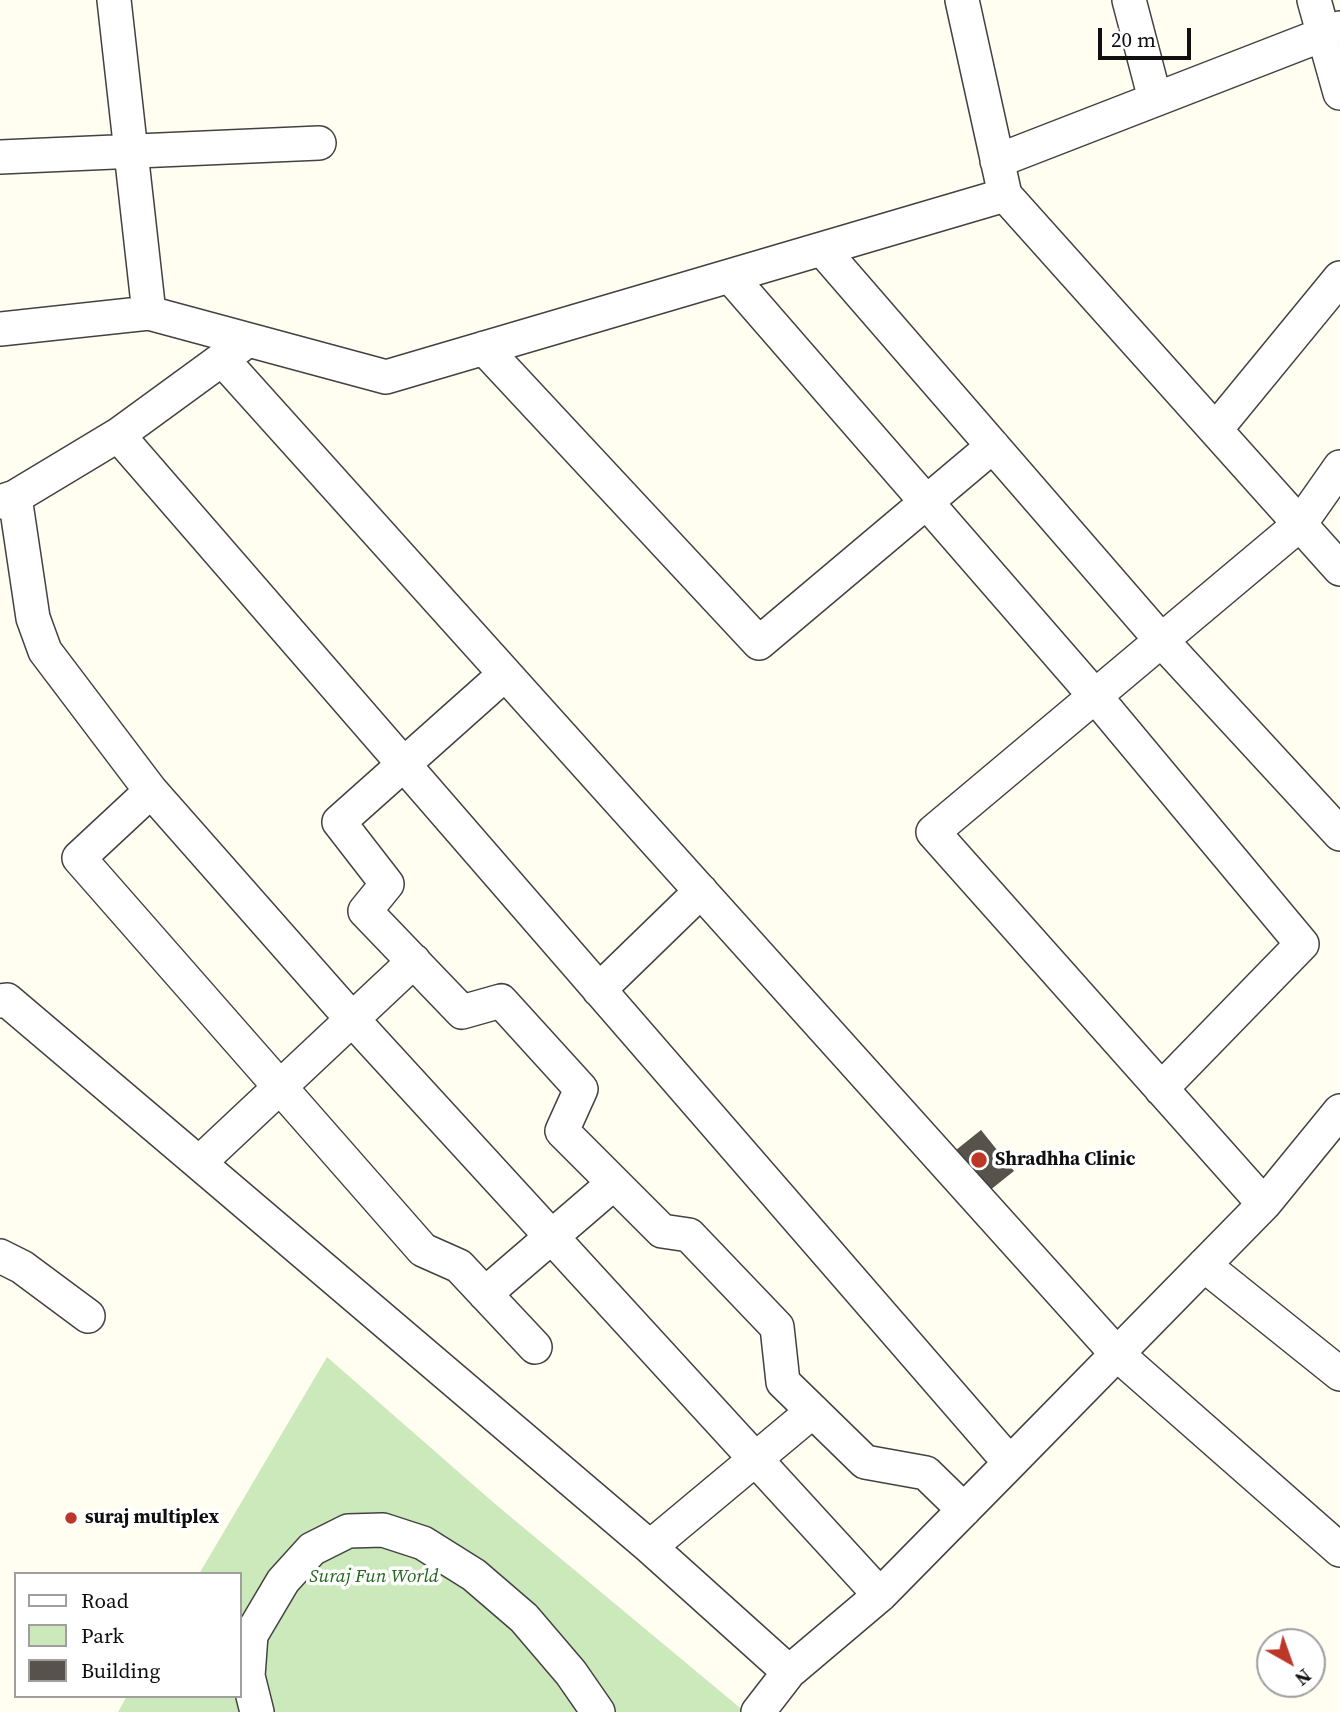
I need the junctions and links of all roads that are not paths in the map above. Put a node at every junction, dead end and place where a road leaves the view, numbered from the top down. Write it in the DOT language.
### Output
graph roads {
  1 [pos="114,0"];
  2 [pos="962,0"];
  3 [pos="1129,0"];
  4 [pos="1314,0"];
  5 [pos="1332,30"];
  6 [pos="1340,93"];
  7 [pos="1155,99"];
  8 [pos="319,143"];
  9 [pos="131,151"];
  10 [pos="0,157"];
  11 [pos="997,161"];
  12 [pos="1004,195"];
  13 [pos="822,249"];
  14 [pos="730,276"];
  15 [pos="1340,278"];
  16 [pos="149,313"];
  17 [pos="0,329"];
  18 [pos="484,348"];
  19 [pos="235,350"];
  20 [pos="1216,429"];
  21 [pos="118,435"];
  22 [pos="993,446"];
  23 [pos="1340,467"];
  24 [pos="8,500"];
  25 [pos="926,502"];
  26 [pos="1300,524"];
  27 [pos="1340,569"];
  28 [pos="1161,640"];
  29 [pos="505,674"];
  30 [pos="1095,696"];
  31 [pos="403,764"];
  32 [pos="151,791"];
  33 [pos="1340,834"];
  34 [pos="701,891"];
  35 [pos="414,961"];
  36 [pos="599,990"];
  37 [pos="0,1001"];
  38 [pos="352,1019"];
  39 [pos="280,1087"];
  40 [pos="1161,1089"];
  41 [pos="1340,1111"];
  42 [pos="199,1163"];
  43 [pos="614,1183"];
  44 [pos="1264,1204"];
  45 [pos="551,1237"];
  46 [pos="0,1256"];
  47 [pos="1204,1265"];
  48 [pos="485,1294"];
  49 [pos="88,1317"];
  50 [pos="535,1347"];
  51 [pos="1117,1354"];
  52 [pos="1340,1374"];
  53 [pos="813,1411"];
  54 [pos="755,1460"];
  55 [pos="1010,1463"];
  56 [pos="964,1510"];
  57 [pos="650,1547"];
  58 [pos="1340,1550"];
  59 [pos="880,1595"];
  60 [pos="789,1672"];
  61 [pos="257,1712"];
  62 [pos="598,1712"];
  63 [pos="758,1712"];
  1 -- 9 [label="street"];
  2 -- 11 [label="street"];
  3 -- 7 [label="street"];
  4 -- 5 [label="street"];
  5 -- 6 [label="street"];
  5 -- 7 [label="street"];
  7 -- 11 [label="street"];
  8 -- 9 [label="street"];
  9 -- 10 [label="street"];
  9 -- 16 [label="street"];
  11 -- 12 [label="street"];
  12 -- 13 [label="street"];
  12 -- 20 [label="street"];
  13 -- 14 [label="street"];
  13 -- 22 [label="street"];
  14 -- 18 [label="street"];
  14 -- 25 [label="street"];
  15 -- 20 [label="street"];
  16 -- 17 [label="street"];
  16 -- 19 [label="street"];
  18 -- 19 [label="street"];
  18 -- 25 [label="street"];
  19 -- 21 [label="street"];
  19 -- 29 [label="street"];
  20 -- 26 [label="street"];
  21 -- 24 [label="street"];
  21 -- 31 [label="street"];
  22 -- 25 [label="street"];
  22 -- 28 [label="street"];
  23 -- 26 [label="street"];
  24 -- 32 [label="street"];
  25 -- 30 [label="street"];
  26 -- 27 [label="street"];
  26 -- 28 [label="street"];
  28 -- 30 [label="street"];
  28 -- 33 [label="street"];
  29 -- 31 [label="street"];
  29 -- 34 [label="street"];
  30 -- 40 [label="street"];
  30 -- 40 [label="street"];
  31 -- 35 [label="street"];
  31 -- 36 [label="street"];
  32 -- 38 [label="street"];
  32 -- 39 [label="street"];
  34 -- 36 [label="street"];
  34 -- 51 [label="street"];
  35 -- 38 [label="street"];
  35 -- 43 [label="street"];
  36 -- 55 [label="street"];
  37 -- 42 [label="street"];
  38 -- 39 [label="street"];
  38 -- 45 [label="street"];
  39 -- 42 [label="street"];
  39 -- 48 [label="street"];
  40 -- 44 [label="street"];
  41 -- 44 [label="street"];
  42 -- 57 [label="street"];
  43 -- 45 [label="street"];
  43 -- 53 [label="street"];
  44 -- 47 [label="street"];
  45 -- 48 [label="street"];
  45 -- 54 [label="street"];
  46 -- 49 [label="street"];
  47 -- 51 [label="street"];
  47 -- 52 [label="street"];
  48 -- 50 [label="street"];
  51 -- 55 [label="street"];
  51 -- 58 [label="street"];
  53 -- 54 [label="street"];
  53 -- 56 [label="street"];
  54 -- 57 [label="street"];
  54 -- 59 [label="street"];
  55 -- 56 [label="street"];
  56 -- 59 [label="street"];
  57 -- 60 [label="street"];
  59 -- 60 [label="street"];
  60 -- 63 [label="street"];
  61 -- 62 [label="street"];
}
